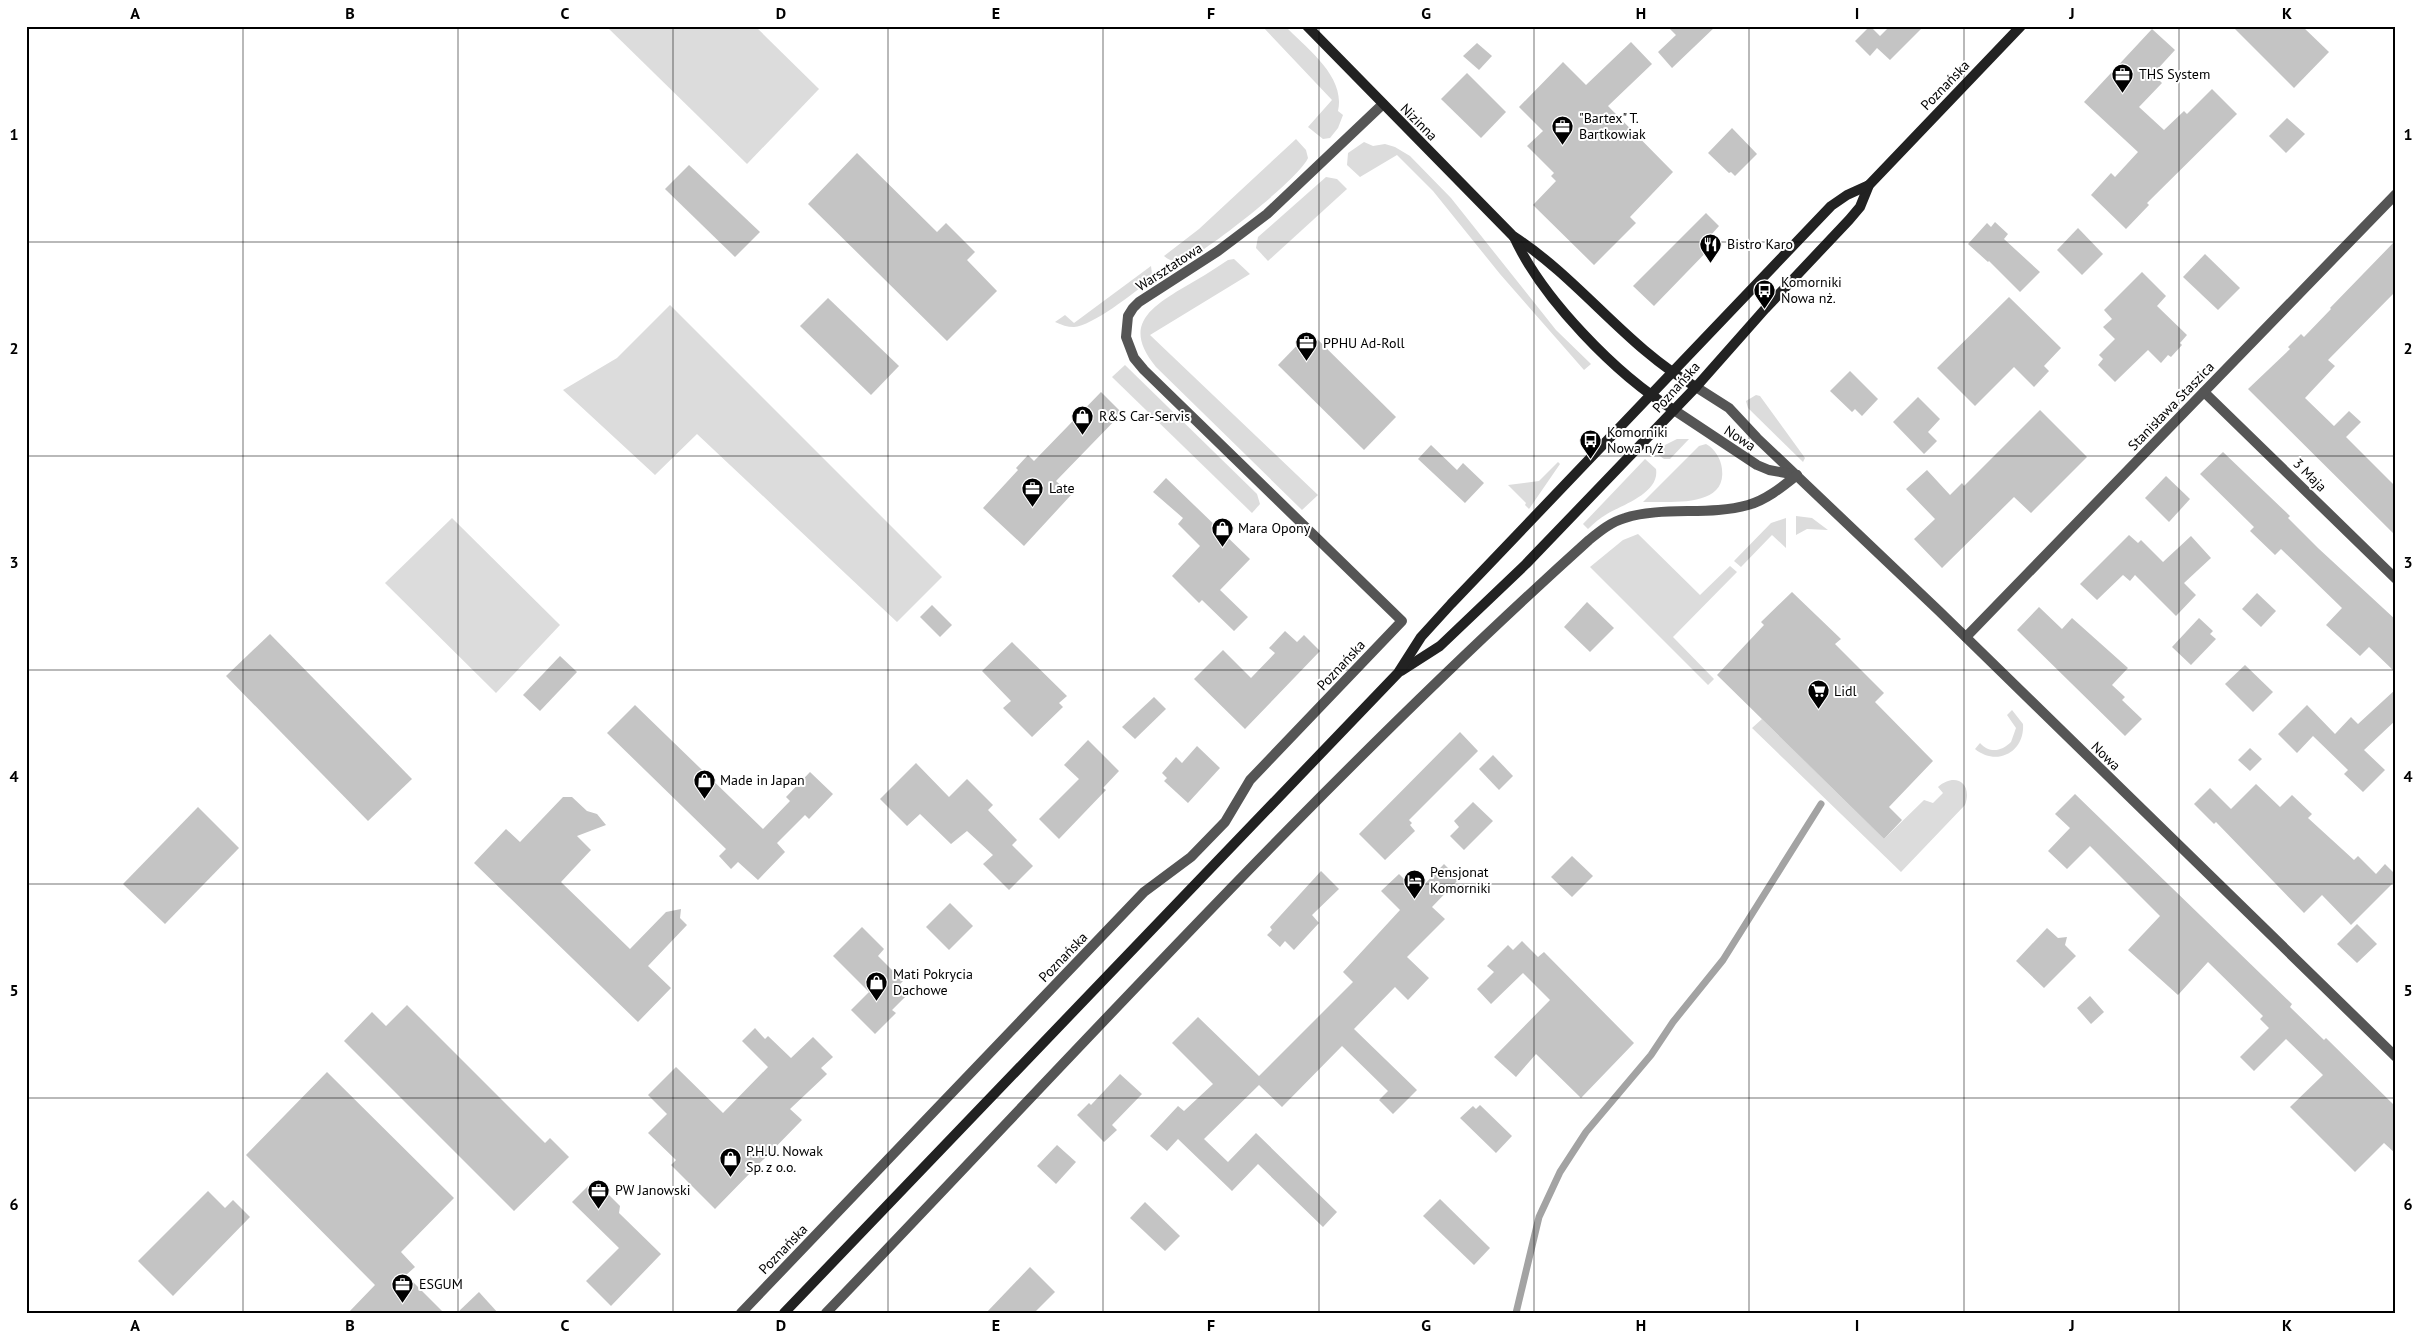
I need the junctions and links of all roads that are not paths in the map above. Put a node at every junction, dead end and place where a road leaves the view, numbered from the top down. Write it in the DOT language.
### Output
graph roads {
  1 [pos="1307,26"];
  2 [pos="2021,26"];
  3 [pos="1383,104"];
  4 [pos="1869,185"];
  5 [pos="2396,194"];
  6 [pos="1513,236"];
  7 [pos="1672,372"];
  8 [pos="1696,387"];
  9 [pos="2204,392"];
  10 [pos="1650,395"];
  11 [pos="1674,410"];
  12 [pos="1797,475"];
  13 [pos="2396,579"];
  14 [pos="1402,621"];
  15 [pos="1966,637"];
  16 [pos="1398,673"];
  17 [pos="2396,1057"];
  18 [pos="741,1313"];
  19 [pos="784,1313"];
  20 [pos="826,1313"];
  1 -- 3 [label="main road, Nizinna"];
  2 -- 4 [label="main road, Poznańska"];
  3 -- 6 [label="main road, Nizinna"];
  3 -- 14 [label="street, Warsztatowa"];
  4 -- 7 [label="main road, Poznańska"];
  4 -- 8 [label="main road, Poznańska"];
  5 -- 9 [label="street, Stanisława Staszica"];
  6 -- 7 [label="main road, Nizinna"];
  6 -- 10 [label="main road, Nizinna"];
  7 -- 8 [label="main road, Nizinna"];
  7 -- 10 [label="main road, Poznańska"];
  8 -- 11 [label="main road, Poznańska"];
  8 -- 12 [label="street, Nowa"];
  9 -- 13 [label="street, 3 Maja"];
  9 -- 15 [label="street, Stanisława Staszica"];
  10 -- 11 [label="main road, Nizinna"];
  10 -- 16 [label="main road, Poznańska"];
  11 -- 12 [label="street, Nowa"];
  11 -- 16 [label="main road, Poznańska"];
  12 -- 15 [label="street, Nowa"];
  12 -- 20 [label="street"];
  14 -- 18 [label="street, Poznańska"];
  15 -- 17 [label="street, Nowa"];
  16 -- 19 [label="main road, Poznańska"];
}
